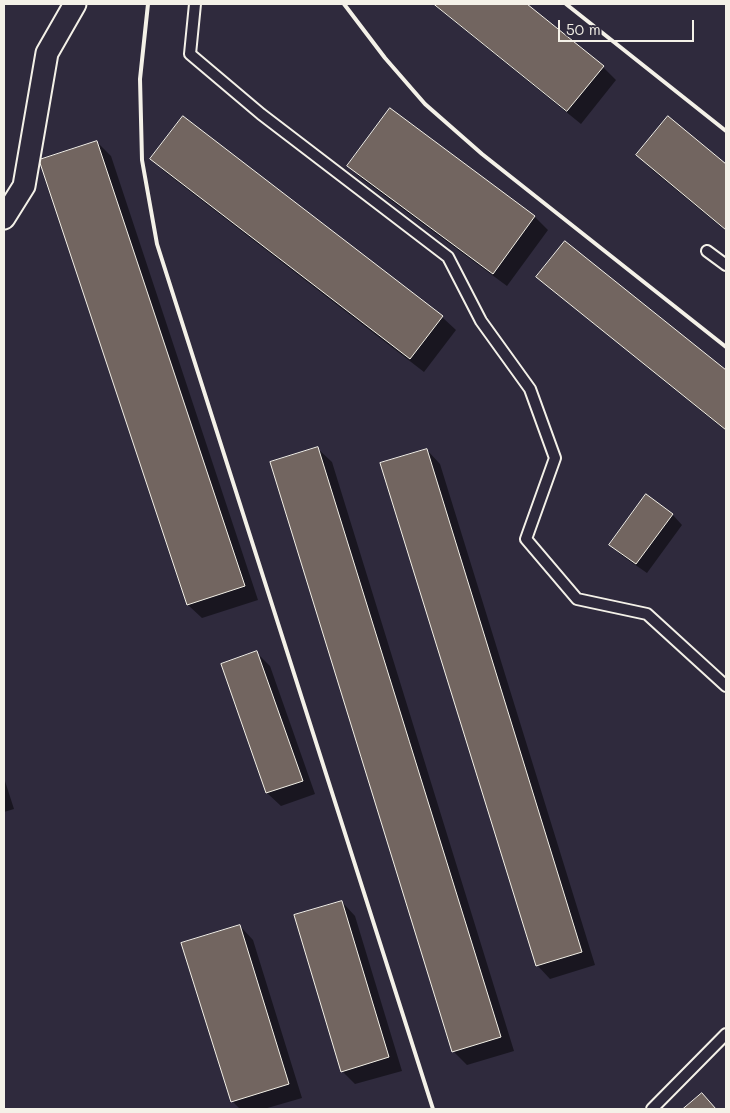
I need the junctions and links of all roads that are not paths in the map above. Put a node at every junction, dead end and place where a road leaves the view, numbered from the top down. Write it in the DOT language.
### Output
graph roads {
  1 [pos="75,4"];
  2 [pos="195,4"];
  3 [pos="4,218"];
  4 [pos="707,251"];
  5 [pos="726,266"];
  6 [pos="726,686"];
  7 [pos="726,1034"];
  8 [pos="652,1109"];
  1 -- 3 [label="street"];
  2 -- 6 [label="lane"];
  4 -- 5 [label="lane"];
  7 -- 8 [label="lane"];
}
